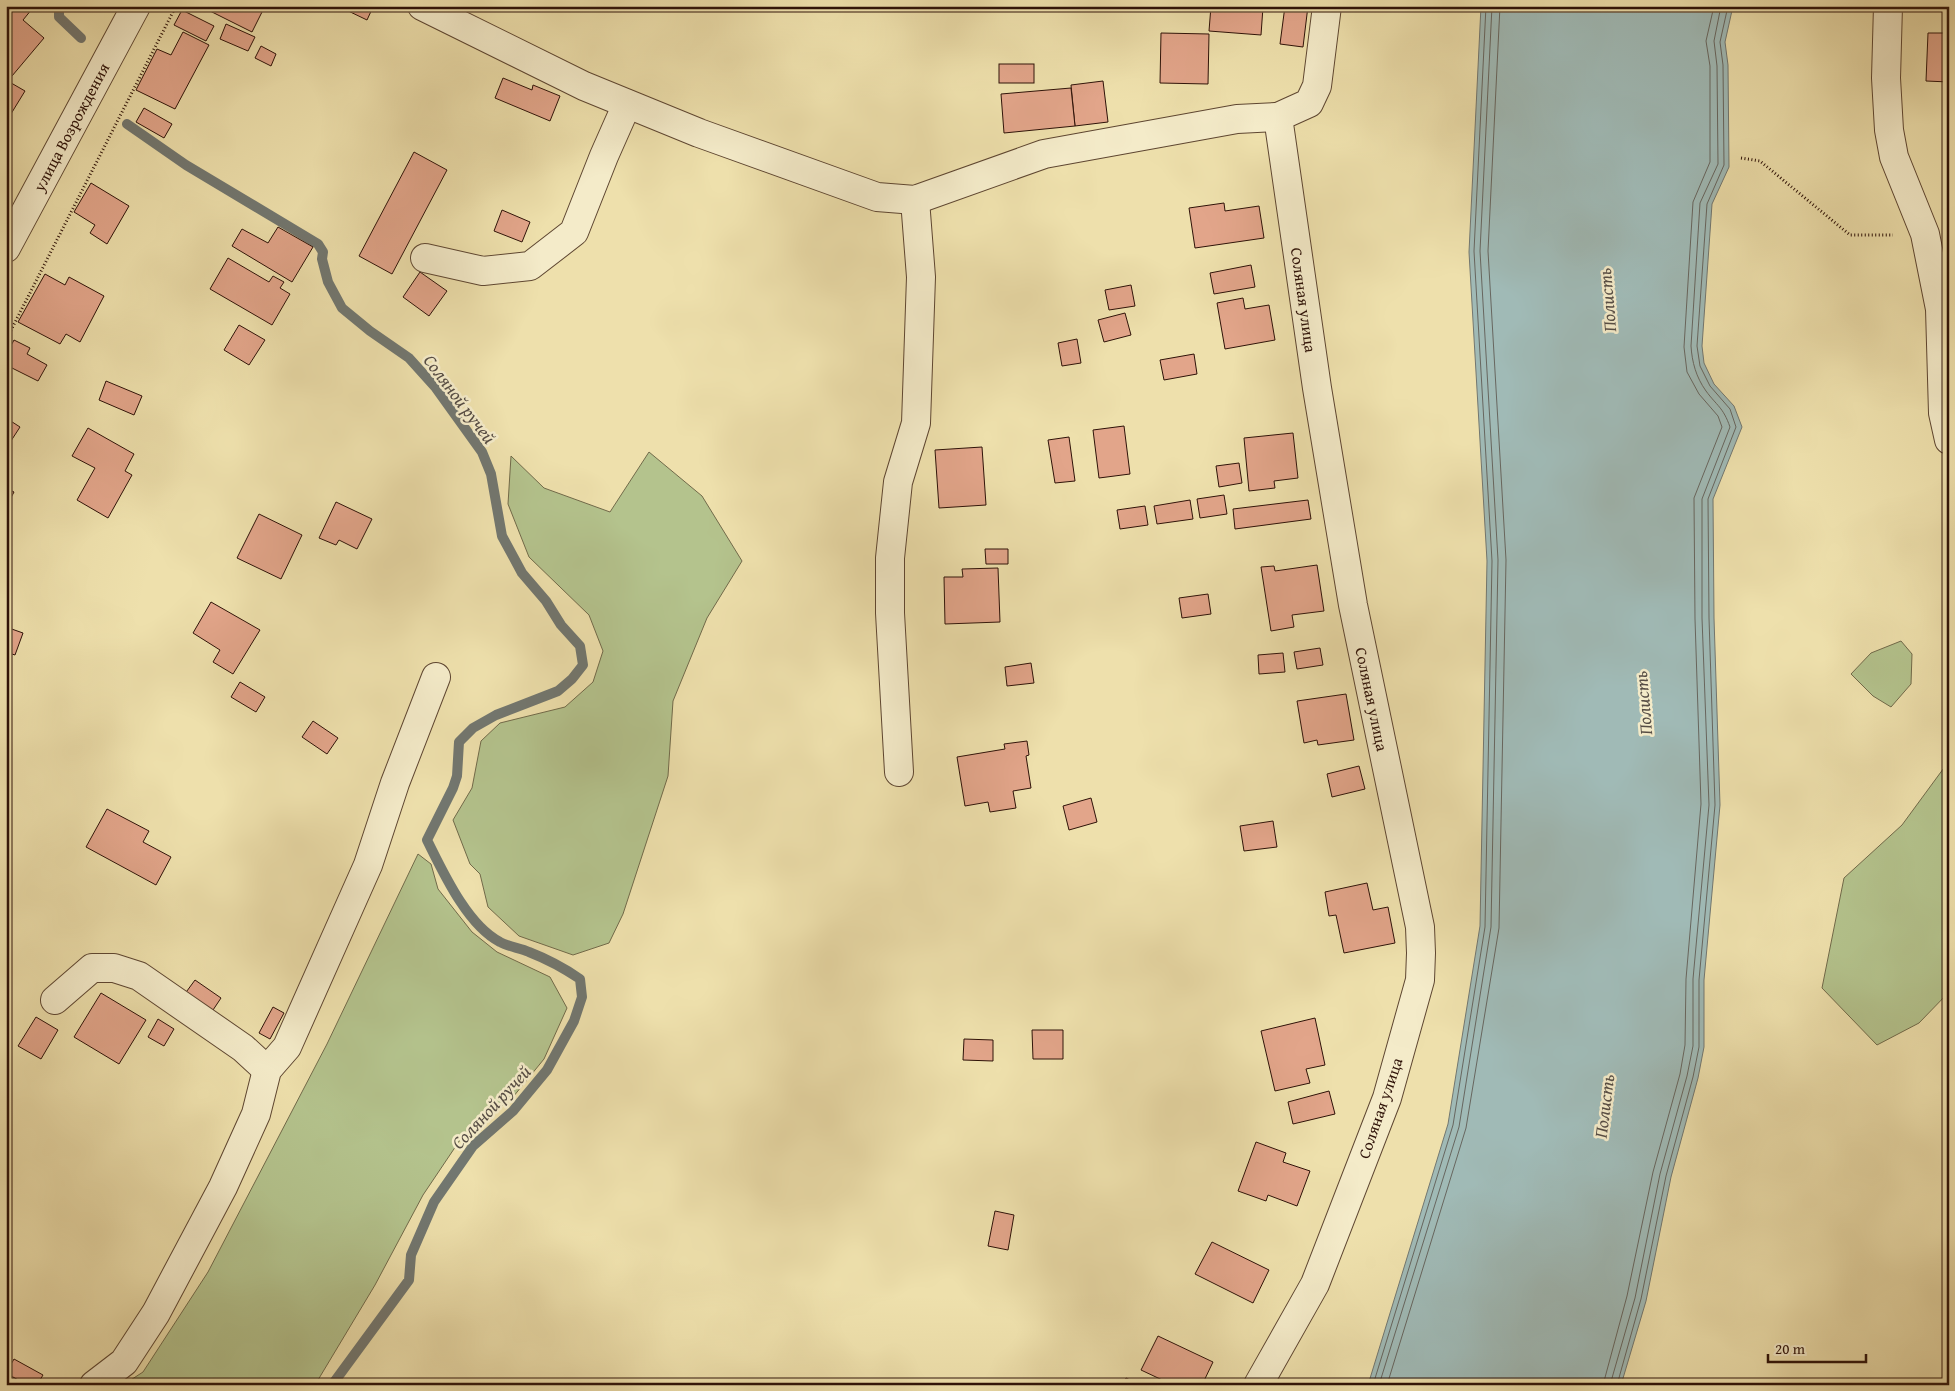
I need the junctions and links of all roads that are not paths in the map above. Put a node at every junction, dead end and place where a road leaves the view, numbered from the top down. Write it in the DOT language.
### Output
graph roads {
  1 [pos="136,6"];
  2 [pos="422,6"];
  3 [pos="1327,6"];
  4 [pos="1888,6"];
  5 [pos="627,104"];
  6 [pos="1278,117"];
  7 [pos="914,200"];
  8 [pos="1937,232"];
  9 [pos="6,248"];
  10 [pos="425,258"];
  11 [pos="1949,440"];
  12 [pos="436,677"];
  13 [pos="899,772"];
  14 [pos="55,1000"];
  15 [pos="267,1070"];
  16 [pos="94,1385"];
  17 [pos="1258,1385"];
  1 -- 9 [label="street, улица Возрождения"];
  2 -- 5 [label="street"];
  3 -- 6 [label="street"];
  4 -- 8 [label="street"];
  5 -- 7 [label="street"];
  5 -- 10 [label="street"];
  6 -- 7 [label="street"];
  6 -- 17 [label="street, Соляная улица"];
  7 -- 13 [label="street"];
  8 -- 11 [label="street"];
  12 -- 15 [label="street"];
  14 -- 15 [label="street"];
  15 -- 16 [label="street"];
}
